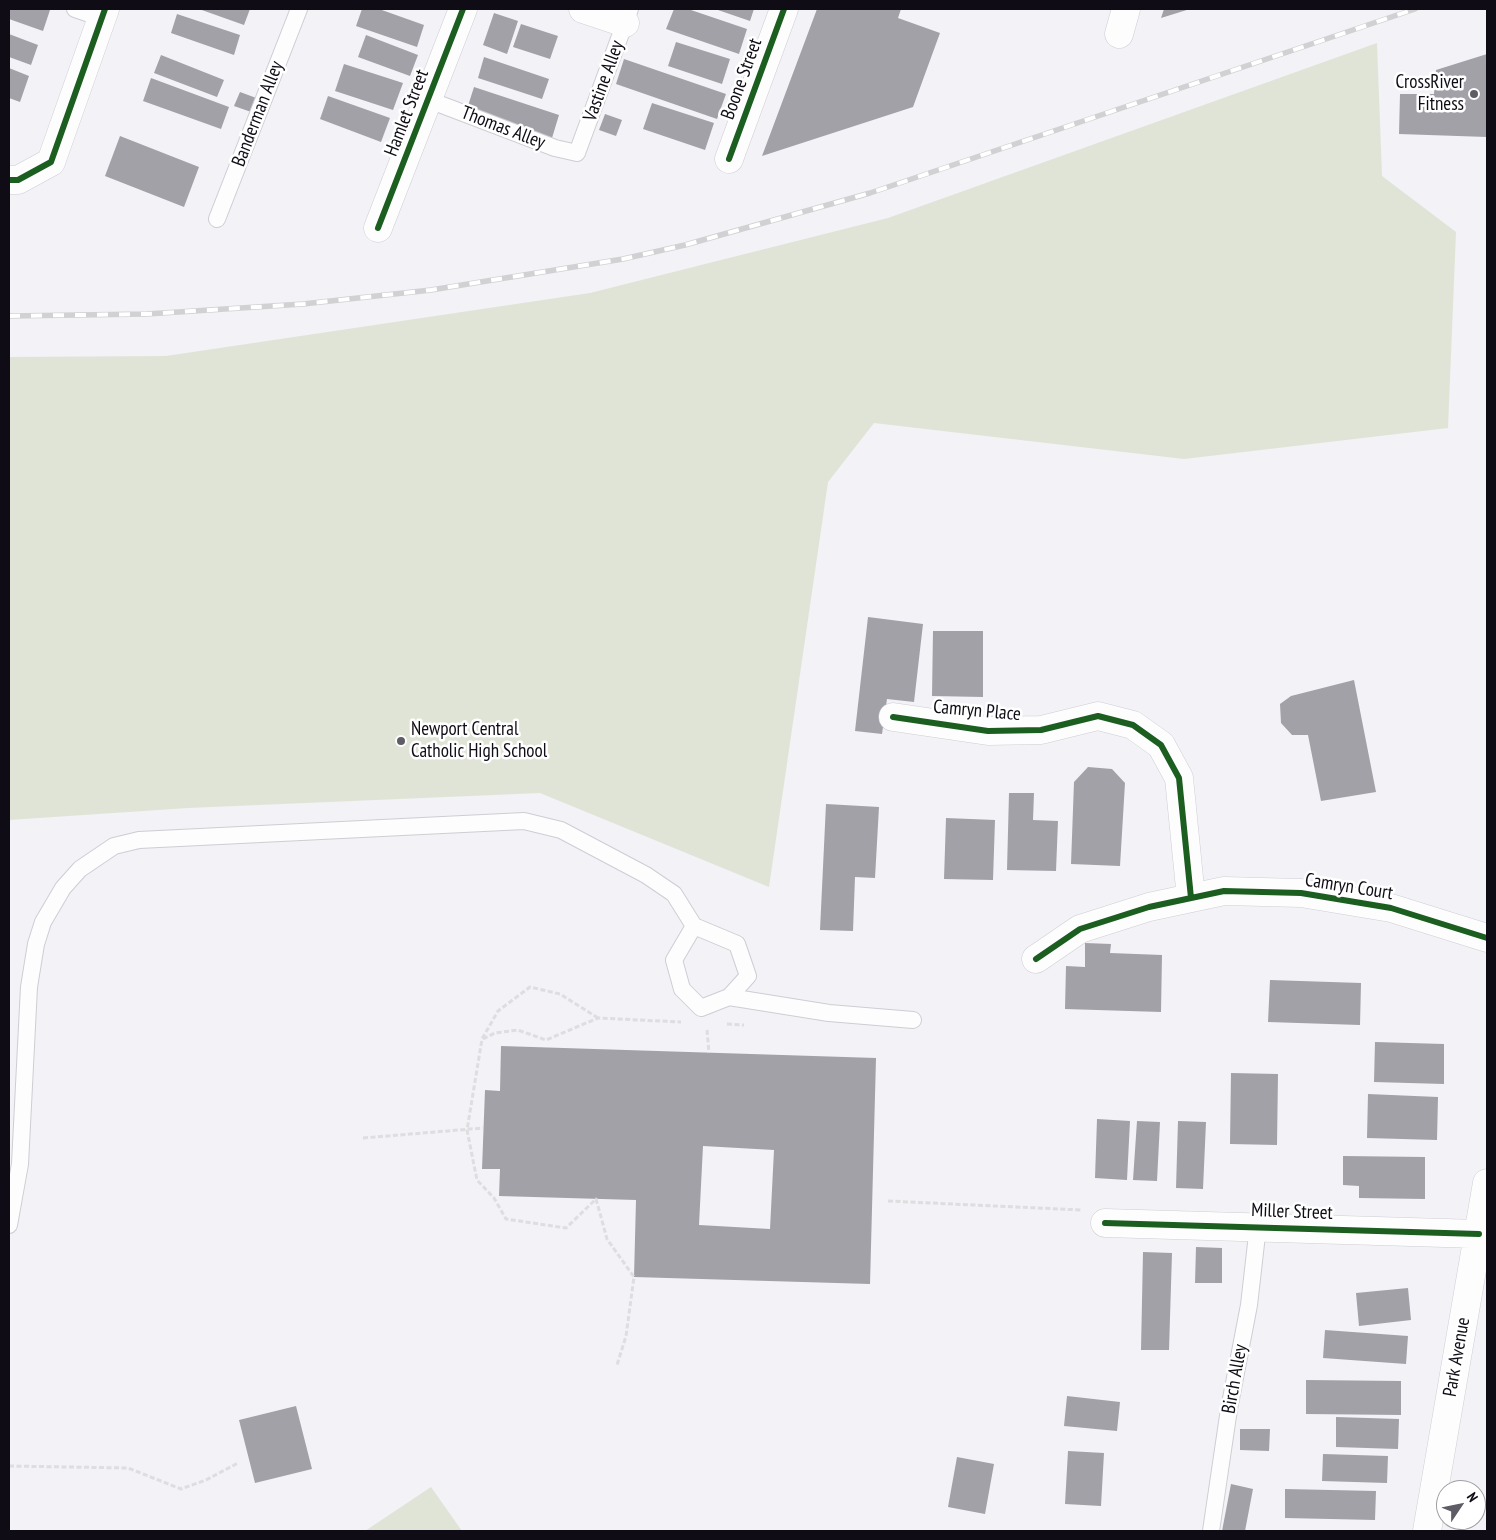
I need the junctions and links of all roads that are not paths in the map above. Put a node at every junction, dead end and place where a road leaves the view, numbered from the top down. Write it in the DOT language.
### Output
graph roads {
  1 [pos="75,9"];
  2 [pos="299,9"];
  3 [pos="463,9"];
  4 [pos="583,9"];
  5 [pos="784,9"];
  6 [pos="103,14"];
  7 [pos="628,16"];
  8 [pos="429,100"];
  9 [pos="577,153"];
  10 [pos="729,160"];
  11 [pos="13,180"];
  12 [pos="216,219"];
  13 [pos="378,228"];
  14 [pos="893,716"];
  15 [pos="1191,898"];
  16 [pos="694,926"];
  17 [pos="1487,938"];
  18 [pos="1036,959"];
  19 [pos="728,997"];
  20 [pos="913,1020"];
  21 [pos="1487,1183"];
  22 [pos="1104,1223"];
  23 [pos="9,1226"];
  24 [pos="1258,1226"];
  25 [pos="1479,1234"];
  26 [pos="1211,1531"];
  27 [pos="1427,1531"];
  1 -- 6 [label="lane"];
  2 -- 12 [label="lane, Banderman Alley"];
  3 -- 8 [label="street, Hamlet Street"];
  4 -- 7 [label="street"];
  5 -- 10 [label="street, Boone Street"];
  6 -- 11 [label="street"];
  7 -- 9 [label="lane, Vastine Alley"];
  8 -- 9 [label="lane, Thomas Alley"];
  8 -- 13 [label="street, Hamlet Street"];
  14 -- 15 [label="street, Camryn Place"];
  15 -- 17 [label="street, Camryn Court"];
  15 -- 18 [label="street, Camryn Court"];
  16 -- 19 [label="lane"];
  16 -- 19 [label="lane"];
  16 -- 23 [label="lane"];
  19 -- 20 [label="lane"];
  21 -- 25 [label="street, Park Avenue"];
  22 -- 24 [label="street, Miller Street"];
  24 -- 25 [label="street, Miller Street"];
  24 -- 26 [label="lane, Birch Alley"];
  25 -- 27 [label="street, Park Avenue"];
}
